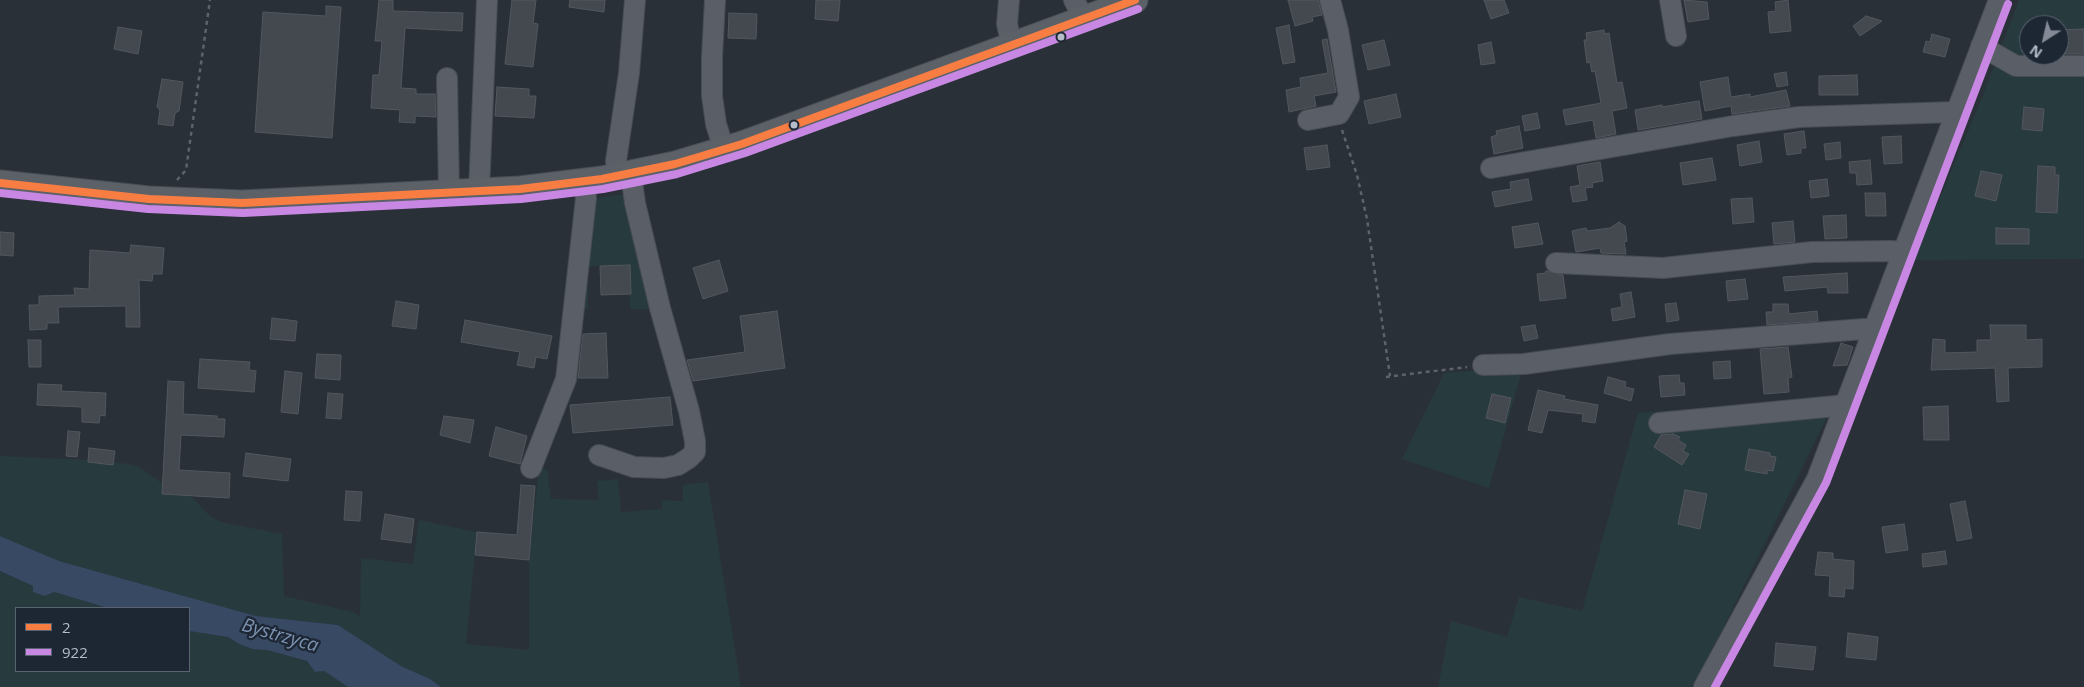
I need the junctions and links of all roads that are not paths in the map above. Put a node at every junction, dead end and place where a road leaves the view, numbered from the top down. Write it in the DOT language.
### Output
graph roads {
  1 [pos="487,0"];
  2 [pos="635,0"];
  3 [pos="715,0"];
  4 [pos="1009,0"];
  5 [pos="1135,0"];
  6 [pos="1330,0"];
  7 [pos="1670,0"];
  8 [pos="1999,0"];
  9 [pos="1079,9"];
  10 [pos="1676,36"];
  11 [pos="1012,46"];
  12 [pos="1981,46"];
  13 [pos="2084,66"];
  14 [pos="447,78"];
  15 [pos="1955,112"];
  16 [pos="1308,120"];
  17 [pos="724,150"];
  18 [pos="1491,168"];
  19 [pos="624,175"];
  20 [pos="584,182"];
  21 [pos="0,183"];
  22 [pos="479,191"];
  23 [pos="449,193"];
  24 [pos="1904,252"];
  25 [pos="1556,263"];
  26 [pos="1874,330"];
  27 [pos="1483,365"];
  28 [pos="1846,405"];
  29 [pos="1659,423"];
  30 [pos="600,455"];
  31 [pos="531,468"];
  32 [pos="1704,687"];
  1 -- 22 [label="street"];
  2 -- 19 [label="street"];
  3 -- 17 [label="street"];
  4 -- 11 [label="street"];
  5 -- 9 [label="main road"];
  6 -- 16 [label="street"];
  7 -- 10 [label="street"];
  8 -- 12 [label="street"];
  9 -- 11 [label="main road"];
  11 -- 17 [label="main road"];
  12 -- 13 [label="street"];
  12 -- 15 [label="street"];
  14 -- 23 [label="street"];
  15 -- 18 [label="street"];
  15 -- 24 [label="street"];
  17 -- 19 [label="main road"];
  19 -- 20 [label="main road"];
  19 -- 30 [label="street"];
  20 -- 22 [label="main road"];
  20 -- 31 [label="street"];
  21 -- 23 [label="main road"];
  22 -- 23 [label="main road"];
  24 -- 25 [label="street"];
  24 -- 26 [label="street"];
  26 -- 27 [label="street"];
  26 -- 28 [label="street"];
  28 -- 29 [label="street"];
  28 -- 32 [label="street"];
}
